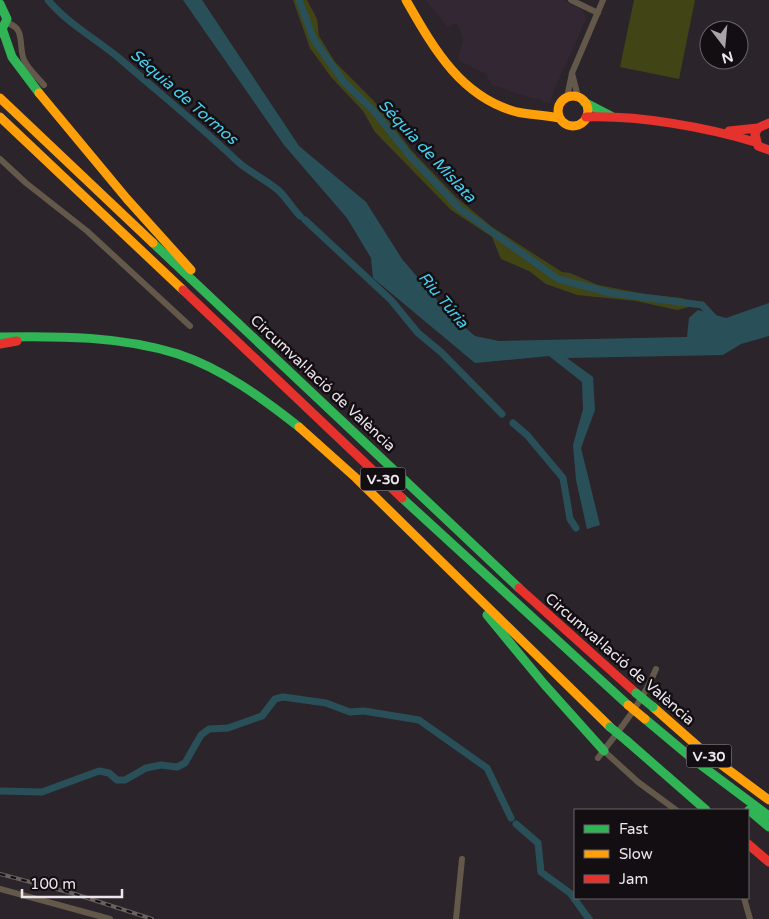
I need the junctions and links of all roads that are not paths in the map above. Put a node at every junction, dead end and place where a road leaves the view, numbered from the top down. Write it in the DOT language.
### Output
graph roads {
  1 [pos="406,0"];
  2 [pos="571,0"];
  3 [pos="603,0"];
  4 [pos="3,4"];
  5 [pos="598,13"];
  6 [pos="3,29"];
  7 [pos="572,72"];
  8 [pos="42,89"];
  9 [pos="568,97"];
  10 [pos="0,98"];
  11 [pos="581,100"];
  12 [pos="559,113"];
  13 [pos="611,116"];
  14 [pos="0,117"];
  15 [pos="586,117"];
  16 [pos="769,123"];
  17 [pos="758,128"];
  18 [pos="721,132"];
  19 [pos="755,142"];
  20 [pos="769,150"];
  21 [pos="0,159"];
  22 [pos="190,326"];
  23 [pos="0,337"];
  24 [pos="36,337"];
  25 [pos="0,344"];
  26 [pos="291,372"];
  27 [pos="475,596"];
  28 [pos="656,669"];
  29 [pos="601,754"];
  30 [pos="694,760"];
  31 [pos="769,800"];
  32 [pos="675,809"];
  33 [pos="705,809"];
  34 [pos="749,809"];
  35 [pos="749,809"];
  36 [pos="769,816"];
  37 [pos="769,827"];
  38 [pos="749,845"];
  39 [pos="462,859"];
  40 [pos="769,862"];
  41 [pos="0,889"];
  42 [pos="744,899"];
  43 [pos="110,919"];
  44 [pos="456,919"];
  45 [pos="750,919"];
  1 -- 12 [label="main road"];
  2 -- 5 [label="street"];
  3 -- 5 [label="street"];
  4 -- 6 [label="main road"];
  5 -- 7 [label="street"];
  6 -- 8 [label="main road"];
  6 -- 8 [label="street"];
  7 -- 9 [label="street"];
  7 -- 11 [label="street"];
  8 -- 26 [label="main road"];
  9 -- 11 [label="main road"];
  9 -- 12 [label="main road"];
  10 -- 26 [label="main road, Circumval·lació de València / V-30"];
  11 -- 13 [label="main road"];
  11 -- 15 [label="main road"];
  12 -- 15 [label="main road"];
  13 -- 15 [label="main road"];
  13 -- 18 [label="main road"];
  14 -- 30 [label="main road, Circumval·lació de València / V-30, bridge"];
  16 -- 17 [label="main road"];
  17 -- 18 [label="main road"];
  17 -- 19 [label="main road"];
  18 -- 19 [label="main road"];
  19 -- 20 [label="main road"];
  21 -- 22 [label="street"];
  23 -- 24 [label="main road"];
  24 -- 25 [label="main road"];
  24 -- 27 [label="main road"];
  26 -- 31 [label="main road, Circumval·lació de València / V-30, bridge"];
  27 -- 29 [label="main road"];
  27 -- 33 [label="main road, bridge"];
  28 -- 29 [label="street"];
  29 -- 32 [label="street"];
  30 -- 34 [label="main road"];
  30 -- 36 [label="main road, Circumval·lació de València / V-30"];
  35 -- 37 [label="main road"];
  38 -- 40 [label="main road"];
  39 -- 44 [label="street"];
  41 -- 43 [label="street"];
  42 -- 45 [label="street"];
}
